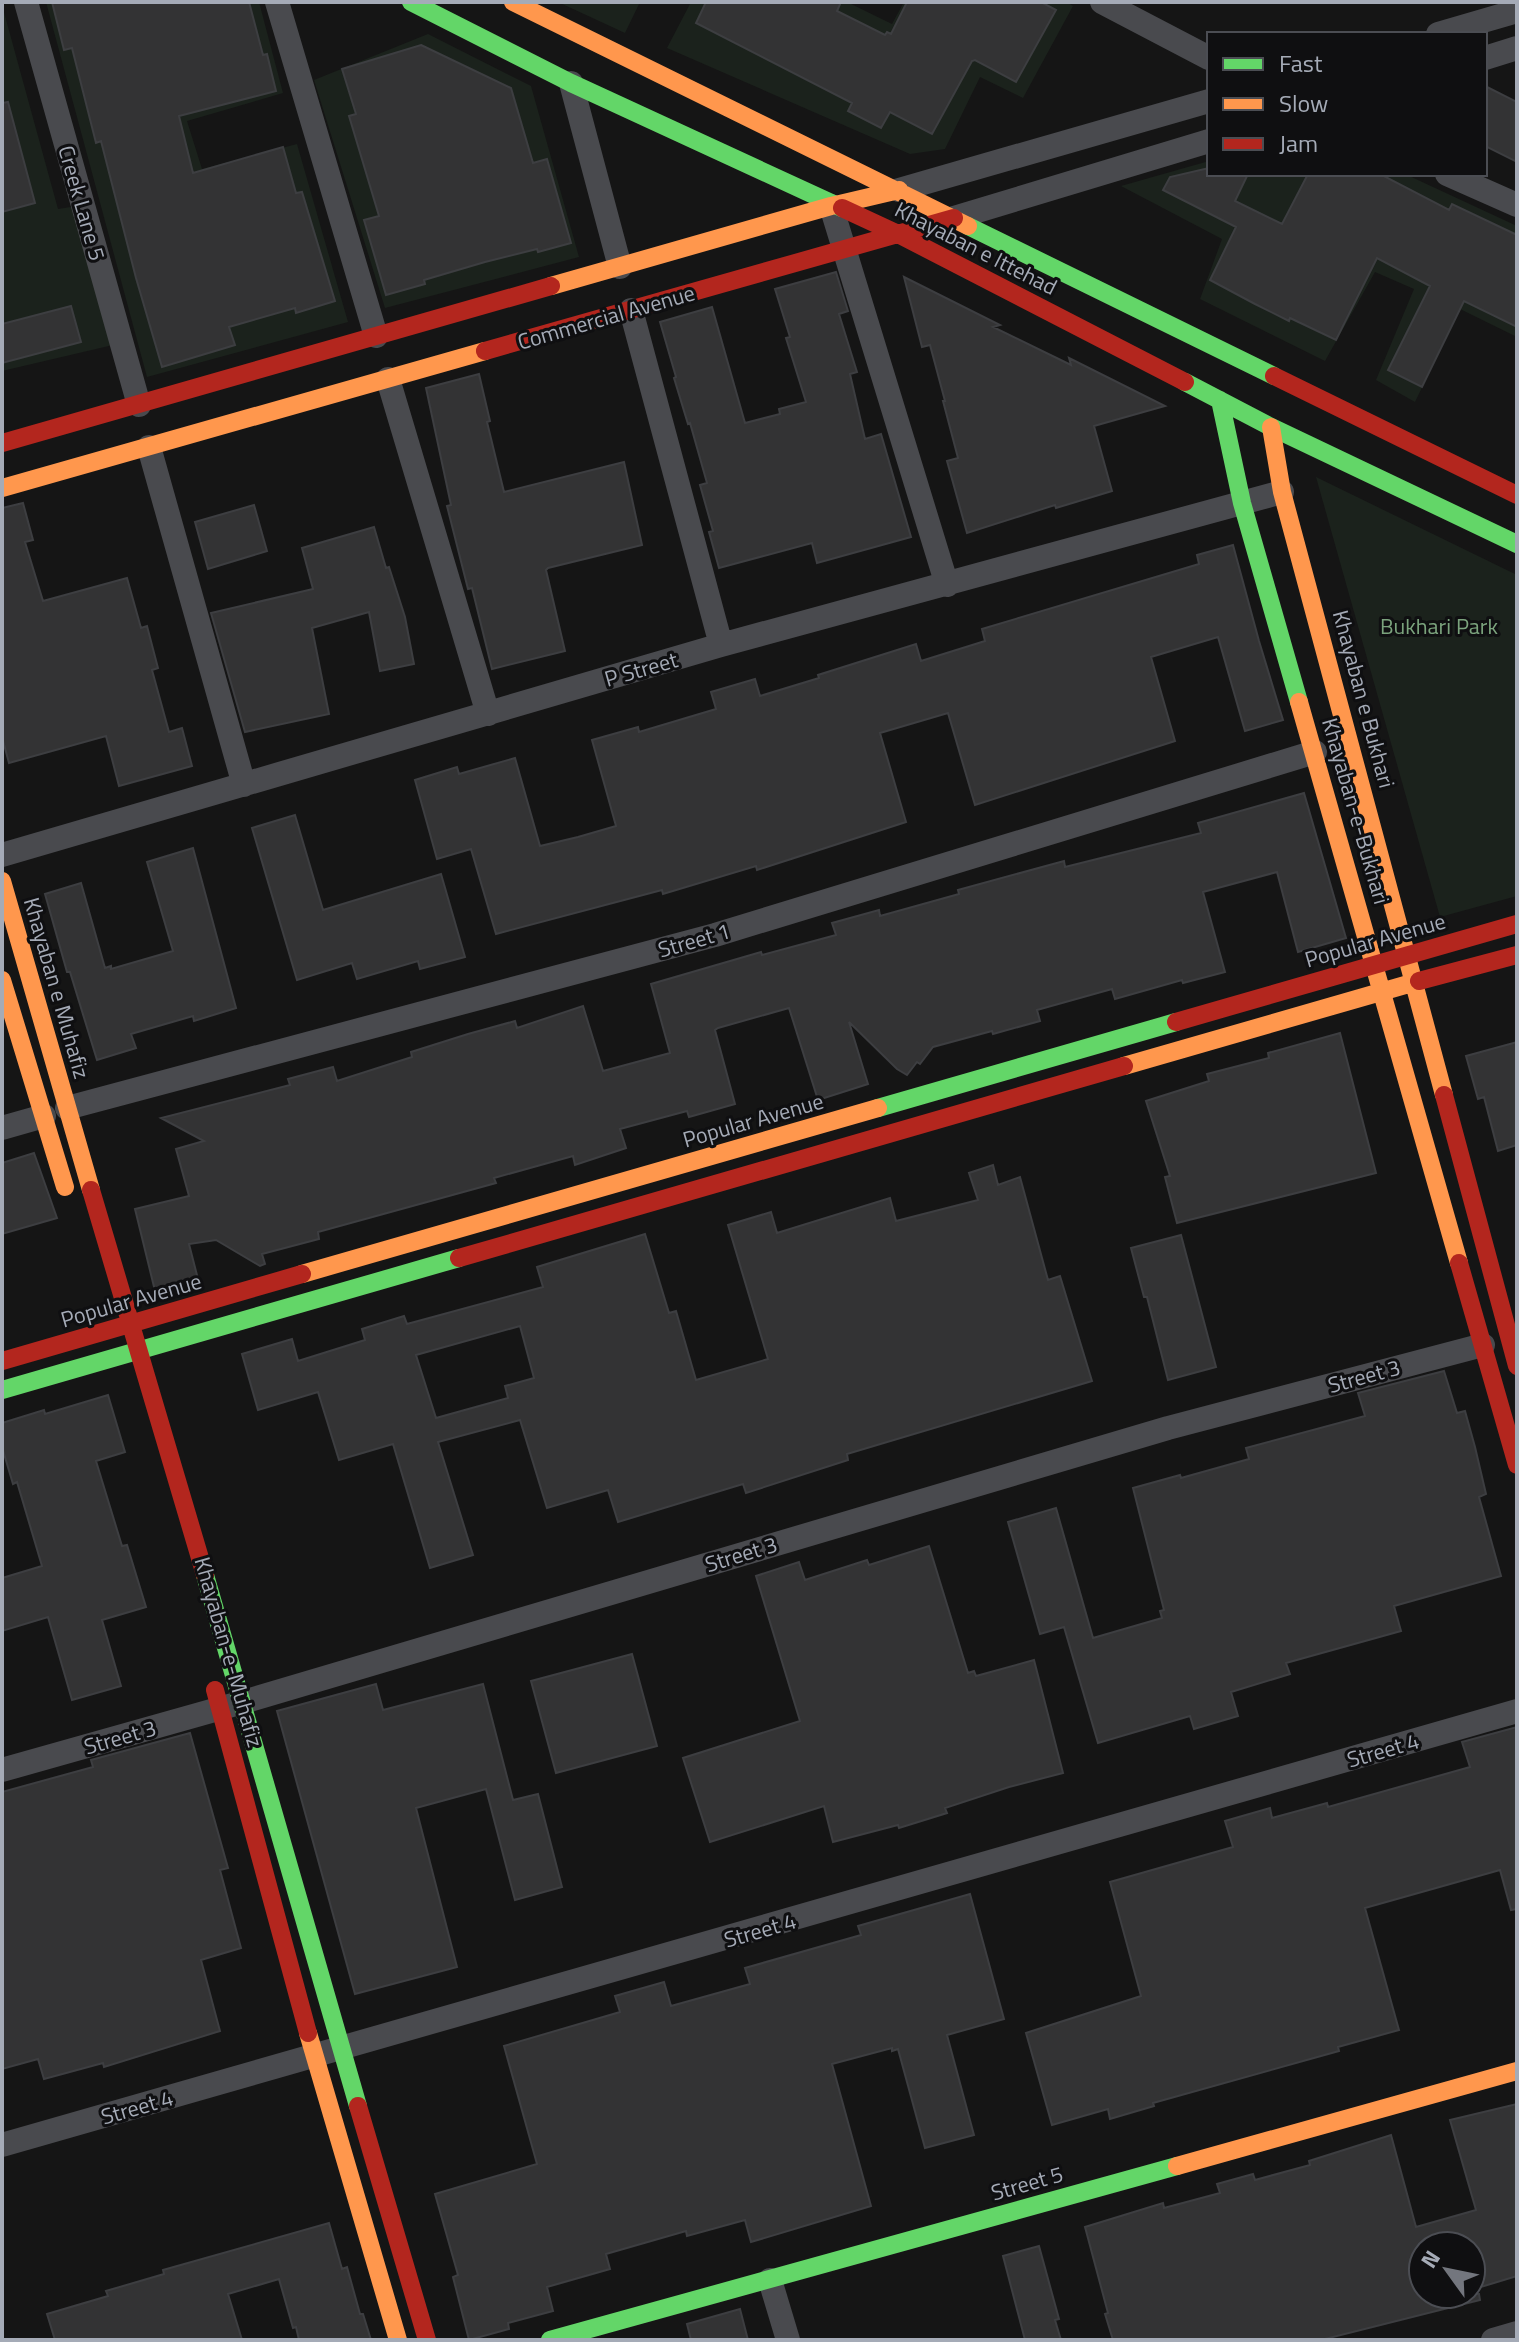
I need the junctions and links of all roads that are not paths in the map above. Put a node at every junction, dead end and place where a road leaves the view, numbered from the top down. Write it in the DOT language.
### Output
graph roads {
  1 [pos="26,2"];
  2 [pos="277,2"];
  3 [pos="411,2"];
  4 [pos="513,2"];
  5 [pos="1102,2"];
  6 [pos="1517,11"];
  7 [pos="1445,32"];
  8 [pos="1517,48"];
  9 [pos="1207,57"];
  10 [pos="1487,57"];
  11 [pos="571,83"];
  12 [pos="1207,102"];
  13 [pos="1207,142"];
  14 [pos="1452,176"];
  15 [pos="899,190"];
  16 [pos="834,205"];
  17 [pos="1517,205"];
  18 [pos="954,218"];
  19 [pos="898,234"];
  20 [pos="845,250"];
  21 [pos="620,267"];
  22 [pos="631,310"];
  23 [pos="376,336"];
  24 [pos="388,379"];
  25 [pos="1220,400"];
  26 [pos="139,405"];
  27 [pos="1271,427"];
  28 [pos="2,443"];
  29 [pos="149,447"];
  30 [pos="2,488"];
  31 [pos="1282,492"];
  32 [pos="1517,495"];
  33 [pos="1242,503"];
  34 [pos="1517,544"];
  35 [pos="947,585"];
  36 [pos="721,645"];
  37 [pos="488,714"];
  38 [pos="1315,752"];
  39 [pos="244,785"];
  40 [pos="2,855"];
  41 [pos="2,881"];
  42 [pos="1517,924"];
  43 [pos="1517,955"];
  44 [pos="1408,956"];
  45 [pos="1375,965"];
  46 [pos="2,980"];
  47 [pos="1415,983"];
  48 [pos="1383,991"];
  49 [pos="55,1112"];
  50 [pos="2,1128"];
  51 [pos="70,1202"];
  52 [pos="106,1323"];
  53 [pos="130,1326"];
  54 [pos="1483,1345"];
  55 [pos="140,1351"];
  56 [pos="2,1361"];
  57 [pos="119,1365"];
  58 [pos="1517,1366"];
  59 [pos="2,1390"];
  60 [pos="1517,1465"];
  61 [pos="209,1666"];
  62 [pos="232,1705"];
  63 [pos="1517,1711"];
  64 [pos="2,1770"];
  65 [pos="340,2049"];
  66 [pos="314,2057"];
  67 [pos="1517,2071"];
  68 [pos="2,2145"];
  69 [pos="770,2280"];
  70 [pos="1517,2333"];
  71 [pos="398,2340"];
  72 [pos="427,2340"];
  73 [pos="550,2340"];
  74 [pos="788,2340"];
  75 [pos="1493,2340"];
  1 -- 26 [label="street, Creek Lane 5"];
  2 -- 23 [label="street"];
  3 -- 11 [label="street, Khayaban e Ittehad"];
  4 -- 15 [label="street, Khayaban e Ittehad"];
  5 -- 9 [label="street"];
  6 -- 7 [label="street"];
  8 -- 10 [label="street"];
  11 -- 16 [label="street, Khayaban e Ittehad"];
  11 -- 21 [label="street"];
  12 -- 15 [label="street, Commercial Avenue"];
  13 -- 18 [label="street, Commercial Avenue"];
  14 -- 17 [label="street"];
  15 -- 16 [label="street, Commercial Avenue"];
  15 -- 18 [label="street, Khayaban e Ittehad"];
  16 -- 19 [label="street, Khayaban e Ittehad"];
  16 -- 20 [label="street"];
  16 -- 21 [label="street, Commercial Avenue"];
  18 -- 19 [label="street, Commercial Avenue"];
  18 -- 32 [label="street, Khayaban e Ittehad"];
  19 -- 20 [label="street, Commercial Avenue"];
  19 -- 25 [label="street, Khayaban e Ittehad"];
  20 -- 22 [label="street, Commercial Avenue"];
  20 -- 35 [label="street"];
  21 -- 23 [label="street, Commercial Avenue"];
  22 -- 24 [label="street, Commercial Avenue"];
  22 -- 36 [label="street"];
  23 -- 26 [label="street, Commercial Avenue"];
  24 -- 29 [label="street, Commercial Avenue"];
  24 -- 37 [label="street"];
  25 -- 27 [label="street, Khayaban e Ittehad"];
  25 -- 33 [label="street, Khayaban-e-Bukhari"];
  26 -- 28 [label="street, Commercial Avenue"];
  27 -- 31 [label="street, Khayaban e Bukhari"];
  27 -- 34 [label="street, Khayaban e Ittehad"];
  29 -- 30 [label="street, Commercial Avenue"];
  29 -- 39 [label="street"];
  31 -- 33 [label="street, P Street"];
  31 -- 44 [label="street, Khayaban e Bukhari"];
  33 -- 35 [label="street, P Street"];
  33 -- 38 [label="street, Khayaban-e-Bukhari"];
  35 -- 36 [label="street, P Street"];
  36 -- 37 [label="street, P Street"];
  37 -- 39 [label="street, P Street"];
  38 -- 45 [label="street, Khayaban-e-Bukhari"];
  38 -- 49 [label="street, Street 1"];
  39 -- 40 [label="street, P Street"];
  41 -- 49 [label="street, Khayaban e Muhafiz"];
  42 -- 44 [label="street, Popular Avenue"];
  43 -- 47 [label="street"];
  44 -- 45 [label="street, Popular Avenue"];
  44 -- 47 [label="street, Khayaban e Bukhari"];
  45 -- 48 [label="street, Khayaban-e-Bukhari"];
  45 -- 53 [label="street, Popular Avenue"];
  46 -- 49 [label="street, Khayaban-e-Muhafiz"];
  47 -- 48 [label="street"];
  47 -- 58 [label="street"];
  48 -- 54 [label="street, Khayaban-e-Bukhari"];
  48 -- 55 [label="street"];
  49 -- 50 [label="street, Street 1"];
  49 -- 51 [label="street, Khayaban-e-Muhafiz"];
  49 -- 53 [label="street, Khayaban-e-Muhafiz"];
  52 -- 53 [label="street, Popular Avenue"];
  52 -- 56 [label="street, Popular Avenue"];
  52 -- 57 [label="street"];
  53 -- 55 [label="street, Khayaban-e-Muhafiz"];
  54 -- 60 [label="street, Khayaban-e-Bukhari"];
  54 -- 62 [label="street, Street 3"];
  55 -- 57 [label="street"];
  55 -- 62 [label="street, Khayaban-e-Muhafiz"];
  57 -- 59 [label="street"];
  61 -- 62 [label="street, Khayaban-e-Muhafiz"];
  62 -- 64 [label="street, Street 3"];
  62 -- 65 [label="street, Khayaban-e-Muhafiz"];
  62 -- 66 [label="street, Khayaban-e-Muhafiz"];
  63 -- 65 [label="street, Street 4"];
  65 -- 66 [label="street, Street 4"];
  65 -- 72 [label="street, Khayaban-e-Muhafiz"];
  66 -- 68 [label="street, Street 4"];
  66 -- 71 [label="street, Khayaban-e-Muhafiz"];
  67 -- 69 [label="street, Street 5"];
  69 -- 73 [label="street, Street 5"];
  69 -- 74 [label="street"];
  70 -- 75 [label="street"];
}
